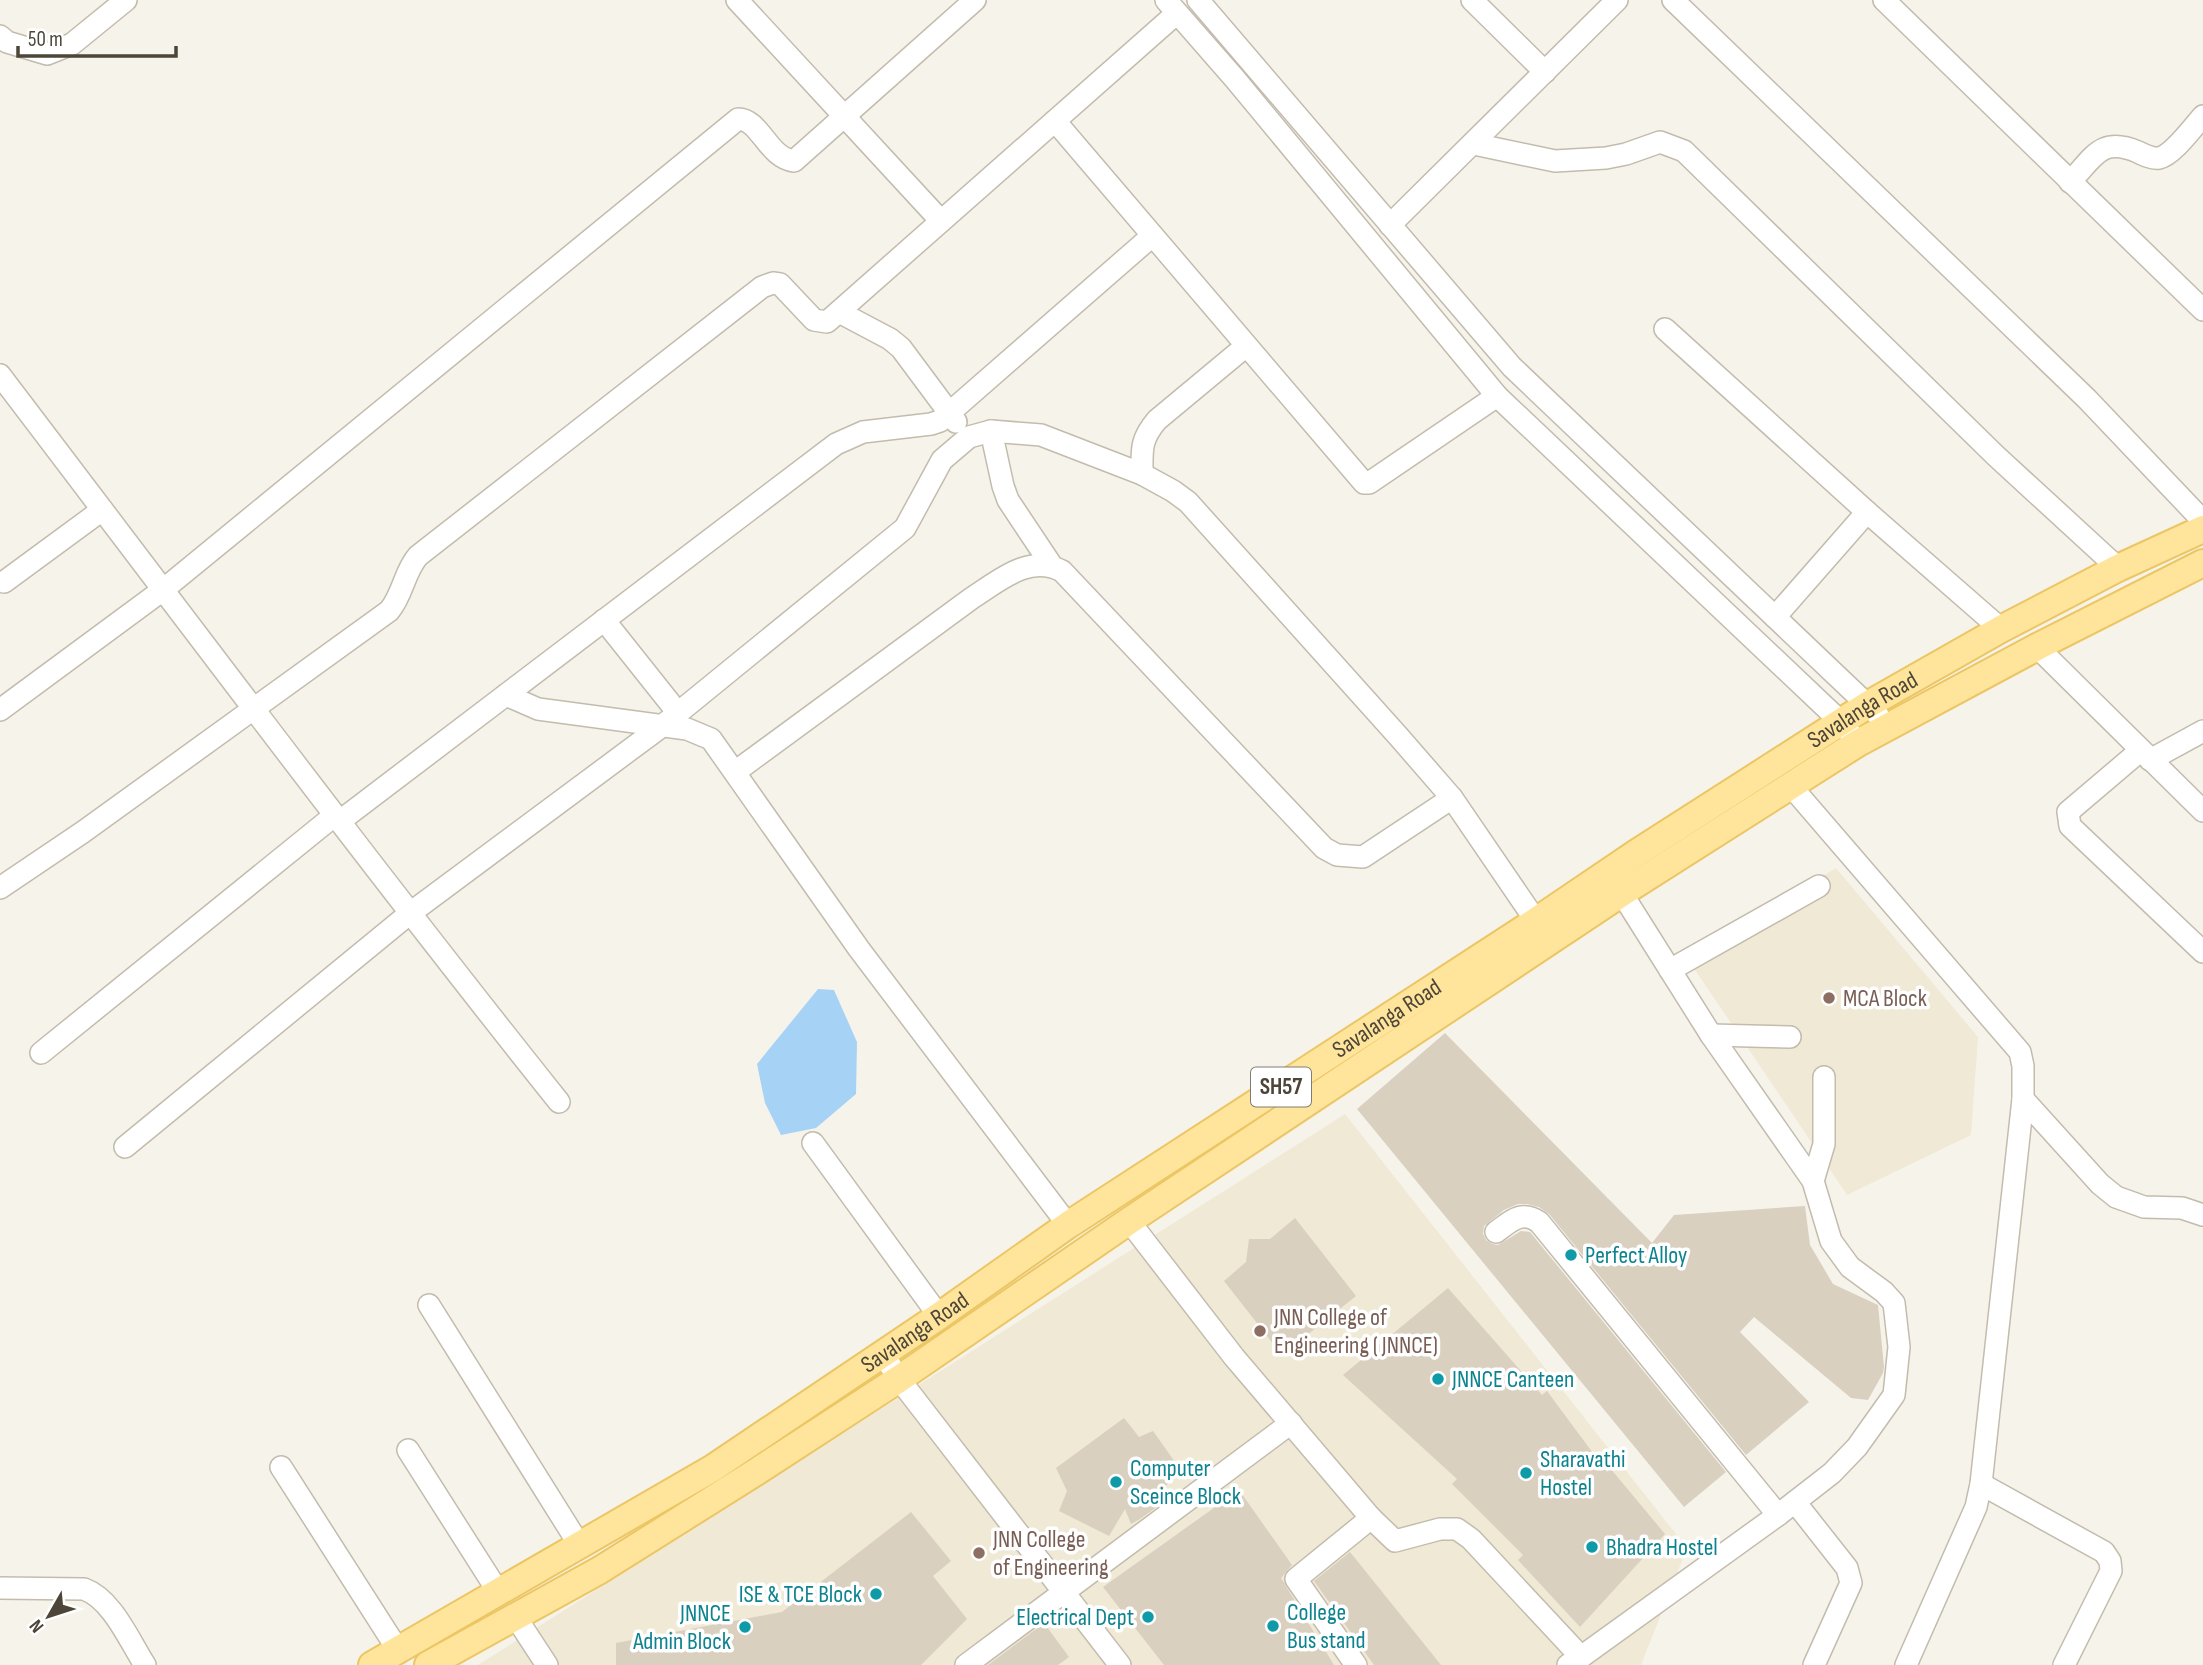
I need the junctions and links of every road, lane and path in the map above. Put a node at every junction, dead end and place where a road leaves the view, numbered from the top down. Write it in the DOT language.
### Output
graph roads {
  1 [pos="126,0"];
  2 [pos="737,0"];
  3 [pos="975,0"];
  4 [pos="1198,0"];
  5 [pos="1472,0"];
  6 [pos="1617,0"];
  7 [pos="1673,0"];
  8 [pos="1884,0"];
  9 [pos="1172,6"];
  10 [pos="0,36"];
  11 [pos="1545,72"];
  12 [pos="844,116"];
  13 [pos="2203,116"];
  14 [pos="1055,121"];
  15 [pos="1474,144"];
  16 [pos="2070,182"];
  17 [pos="941,221"];
  18 [pos="1390,225"];
  19 [pos="1152,236"];
  20 [pos="2202,306"];
  21 [pos="839,312"];
  22 [pos="1665,329"];
  23 [pos="1246,346"];
  24 [pos="0,375"];
  25 [pos="1497,396"];
  26 [pos="948,414"];
  27 [pos="991,431"];
  28 [pos="969,437"];
  29 [pos="1142,474"];
  30 [pos="102,510"];
  31 [pos="1867,512"];
  32 [pos="2203,521"];
  33 [pos="2203,529"];
  34 [pos="2203,564"];
  35 [pos="1052,566"];
  36 [pos="2118,568"];
  37 [pos="4,582"];
  38 [pos="164,589"];
  39 [pos="1775,617"];
  40 [pos="604,620"];
  41 [pos="2001,629"];
  42 [pos="2038,647"];
  43 [pos="506,695"];
  44 [pos="1869,704"];
  45 [pos="255,708"];
  46 [pos="0,710"];
  47 [pos="670,719"];
  48 [pos="1841,722"];
  49 [pos="1888,727"];
  50 [pos="2203,731"];
  51 [pos="1858,743"];
  52 [pos="2146,755"];
  53 [pos="735,772"];
  54 [pos="1790,785"];
  55 [pos="1452,798"];
  56 [pos="2203,811"];
  57 [pos="337,818"];
  58 [pos="1615,882"];
  59 [pos="1819,886"];
  60 [pos="0,888"];
  61 [pos="409,914"];
  62 [pos="1536,921"];
  63 [pos="2203,952"];
  64 [pos="1670,970"];
  65 [pos="1711,1035"];
  66 [pos="1790,1037"];
  67 [pos="41,1053"];
  68 [pos="1824,1077"];
  69 [pos="2022,1099"];
  70 [pos="559,1102"];
  71 [pos="813,1143"];
  72 [pos="125,1147"];
  73 [pos="1813,1181"];
  74 [pos="2203,1215"];
  75 [pos="1129,1221"];
  76 [pos="1068,1225"];
  77 [pos="1496,1233"];
  78 [pos="429,1306"];
  79 [pos="939,1316"];
  80 [pos="883,1354"];
  81 [pos="900,1379"];
  82 [pos="1291,1423"];
  83 [pos="408,1450"];
  84 [pos="281,1467"];
  85 [pos="1981,1484"];
  86 [pos="1795,1502"];
  87 [pos="1778,1515"];
  88 [pos="1371,1518"];
  89 [pos="580,1546"];
  90 [pos="0,1588"];
  91 [pos="1065,1592"];
  92 [pos="499,1593"];
  93 [pos="515,1616"];
  94 [pos="398,1650"];
  95 [pos="1574,1661"];
  96 [pos="145,1665"];
  97 [pos="372,1665"];
  98 [pos="428,1665"];
  99 [pos="547,1665"];
  100 [pos="966,1665"];
  101 [pos="1120,1665"];
  102 [pos="1356,1665"];
  103 [pos="1814,1665"];
  104 [pos="1906,1665"];
  105 [pos="2064,1665"];
  1 -- 10 [label="street"];
  2 -- 12 [label="street"];
  3 -- 12 [label="street"];
  4 -- 18 [label="street"];
  5 -- 11 [label="street"];
  6 -- 11 [label="street"];
  7 -- 32 [label="street"];
  8 -- 16 [label="street"];
  9 -- 14 [label="street"];
  9 -- 25 [label="street"];
  11 -- 15 [label="street"];
  12 -- 17 [label="street"];
  12 -- 38 [label="street"];
  13 -- 16 [label="street"];
  14 -- 17 [label="street"];
  14 -- 19 [label="street"];
  15 -- 18 [label="street"];
  15 -- 36 [label="street"];
  16 -- 20 [label="street"];
  17 -- 21 [label="street"];
  18 -- 39 [label="street"];
  19 -- 23 [label="street"];
  19 -- 26 [label="street"];
  21 -- 26 [label="street"];
  21 -- 45 [label="street"];
  22 -- 31 [label="street"];
  23 -- 25 [label="street"];
  23 -- 29 [label="street"];
  24 -- 30 [label="street"];
  25 -- 48 [label="street"];
  26 -- 28 [label="street"];
  26 -- 40 [label="street"];
  27 -- 28 [label="street"];
  27 -- 29 [label="street"];
  27 -- 35 [label="street"];
  28 -- 47 [label="street"];
  29 -- 55 [label="street"];
  30 -- 37 [label="street"];
  30 -- 38 [label="street"];
  31 -- 39 [label="street"];
  31 -- 41 [label="street"];
  33 -- 36 [label="main road, Savalanga Road / SH57"];
  34 -- 42 [label="main road, Savalanga Road / SH57"];
  35 -- 53 [label="street"];
  35 -- 55 [label="street"];
  36 -- 41 [label="main road, Savalanga Road / SH57"];
  38 -- 45 [label="street"];
  38 -- 46 [label="street"];
  39 -- 44 [label="street"];
  40 -- 43 [label="street"];
  40 -- 47 [label="street"];
  41 -- 44 [label="main road, Savalanga Road / SH57"];
  42 -- 49 [label="main road, Savalanga Road / SH57"];
  42 -- 52 [label="street"];
  43 -- 47 [label="street"];
  43 -- 57 [label="street"];
  44 -- 48 [label="main road, Savalanga Road / SH57"];
  44 -- 49 [label="street"];
  45 -- 57 [label="street"];
  45 -- 60 [label="street"];
  47 -- 53 [label="street"];
  47 -- 61 [label="street"];
  48 -- 51 [label="street"];
  48 -- 58 [label="main road, Savalanga Road / SH57"];
  49 -- 51 [label="main road, Savalanga Road / SH57"];
  50 -- 52 [label="street"];
  51 -- 54 [label="main road, Savalanga Road / SH57"];
  52 -- 56 [label="street"];
  52 -- 63 [label="street"];
  53 -- 76 [label="street"];
  54 -- 58 [label="main road, Savalanga Road / SH57"];
  54 -- 69 [label="street"];
  55 -- 62 [label="street"];
  57 -- 61 [label="street"];
  57 -- 67 [label="street"];
  58 -- 62 [label="main road, Savalanga Road / SH57"];
  58 -- 64 [label="street"];
  58 -- 75 [label="main road, Savalanga Road / SH57"];
  59 -- 64 [label="street"];
  61 -- 70 [label="street"];
  61 -- 72 [label="street"];
  62 -- 76 [label="main road, Savalanga Road / SH57"];
  64 -- 65 [label="street"];
  65 -- 66 [label="street"];
  65 -- 73 [label="street"];
  68 -- 73 [label="street"];
  69 -- 74 [label="street"];
  69 -- 85 [label="street"];
  71 -- 79 [label="street"];
  73 -- 86 [label="street"];
  75 -- 81 [label="main road, Savalanga Road / SH57"];
  75 -- 82 [label="street"];
  76 -- 79 [label="main road, Savalanga Road / SH57"];
  77 -- 87 [label="street"];
  78 -- 89 [label="street"];
  79 -- 80 [label="main road, Savalanga Road / SH57"];
  80 -- 81 [label="street"];
  80 -- 89 [label="main road, Savalanga Road / SH57"];
  81 -- 91 [label="street"];
  81 -- 93 [label="main road, Savalanga Road / SH57"];
  82 -- 88 [label="street"];
  82 -- 91 [label="street"];
  83 -- 92 [label="street"];
  84 -- 94 [label="street"];
  85 -- 104 [label="street"];
  85 -- 105 [label="street"];
  86 -- 87 [label="street"];
  86 -- 103 [label="street"];
  87 -- 95 [label="street"];
  88 -- 95 [label="street"];
  88 -- 102 [label="street"];
  89 -- 92 [label="main road, Savalanga Road / SH57"];
  90 -- 96 [label="street"];
  91 -- 100 [label="street"];
  91 -- 101 [label="street"];
  92 -- 94 [label="main road, Savalanga Road / SH57"];
  93 -- 98 [label="main road, Savalanga Road / SH57"];
  93 -- 99 [label="street"];
  94 -- 97 [label="main road, Savalanga Road / SH57"];
}
